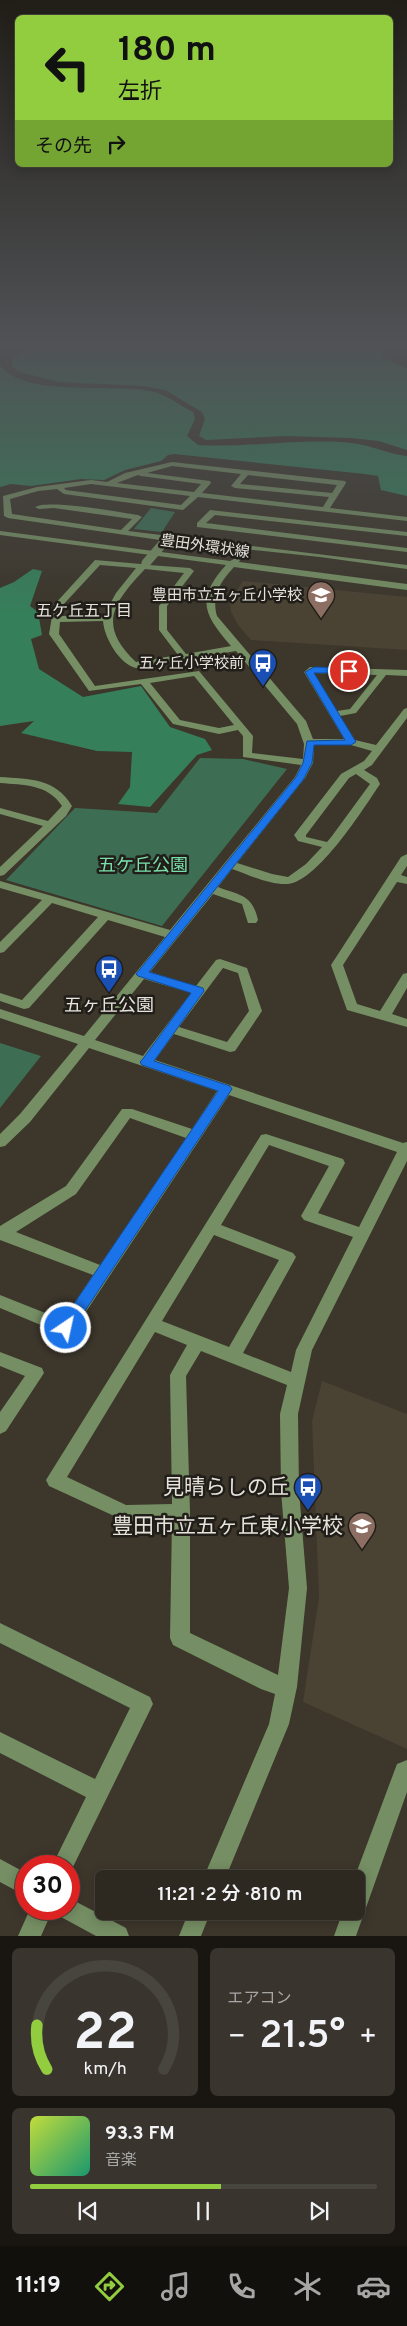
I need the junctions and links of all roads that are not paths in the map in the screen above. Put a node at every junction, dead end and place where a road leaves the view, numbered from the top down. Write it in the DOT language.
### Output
graph roads {
  1 [pos="136,472"];
  2 [pos="245,473"];
  3 [pos="110,483"];
  4 [pos="59,486"];
  5 [pos="37,489"];
  6 [pos="196,495"];
  7 [pos="334,495"];
  8 [pos="39,506"];
  9 [pos="325,509"];
  10 [pos="407,509"];
  11 [pos="348,512"];
  12 [pos="404,518"];
  13 [pos="41,520"];
  14 [pos="339,526"];
  15 [pos="0,531"];
  16 [pos="122,532"];
  17 [pos="407,534"];
  18 [pos="166,540"];
  19 [pos="330,540"];
  20 [pos="407,550"];
  21 [pos="320,555"];
  22 [pos="234,562"];
  23 [pos="145,564"];
  24 [pos="407,567"];
  25 [pos="407,583"];
  26 [pos="407,587"];
  27 [pos="107,618"];
  28 [pos="57,619"];
  29 [pos="238,648"];
  30 [pos="184,657"];
  31 [pos="384,672"];
  32 [pos="407,673"];
  33 [pos="144,682"];
  34 [pos="407,711"];
  35 [pos="335,714"];
  36 [pos="240,727"];
  37 [pos="310,742"];
  38 [pos="351,742"];
  39 [pos="378,749"];
  40 [pos="308,763"];
  41 [pos="355,769"];
  42 [pos="0,780"];
  43 [pos="0,811"];
  44 [pos="50,825"];
  45 [pos="330,846"];
  46 [pos="407,858"];
  47 [pos="230,865"];
  48 [pos="0,873"];
  49 [pos="394,877"];
  50 [pos="407,881"];
  51 [pos="0,884"];
  52 [pos="211,889"];
  53 [pos="50,899"];
  54 [pos="106,915"];
  55 [pos="252,920"];
  56 [pos="173,935"];
  57 [pos="0,949"];
  58 [pos="142,974"];
  59 [pos="407,977"];
  60 [pos="198,991"];
  61 [pos="0,997"];
  62 [pos="0,1014"];
  63 [pos="384,1016"];
  64 [pos="407,1023"];
  65 [pos="170,1029"];
  66 [pos="86,1042"];
  67 [pos="146,1062"];
  68 [pos="226,1089"];
  69 [pos="196,1136"];
  70 [pos="0,1142"];
  71 [pos="407,1149"];
  72 [pos="212,1228"];
  73 [pos="0,1233"];
  74 [pos="361,1234"];
  75 [pos="103,1273"];
  76 [pos="0,1301"];
  77 [pos="152,1324"];
  78 [pos="198,1342"];
  79 [pos="233,1356"];
  80 [pos="0,1358"];
  81 [pos="296,1381"];
  82 [pos="0,1426"];
  83 [pos="181,1512"];
  84 [pos="0,1633"];
  85 [pos="287,1688"];
  86 [pos="0,1742"];
  87 [pos="407,1770"];
  88 [pos="99,1793"];
  89 [pos="68,1855"];
  90 [pos="0,1870"];
  91 [pos="218,1870"];
  92 [pos="15,1879"];
  93 [pos="365,1880"];
  94 [pos="80,1914"];
  95 [pos="37,1920"];
  96 [pos="196,1920"];
  97 [pos="351,1920"];
  98 [pos="29,1936"];
  99 [pos="118,1936"];
  100 [pos="190,1936"];
  101 [pos="345,1936"];
  1 -- 2 [label="street"];
  1 -- 3 [label="street"];
  1 -- 6 [label="street"];
  2 -- 7 [label="street"];
  2 -- 7 [label="street"];
  3 -- 4 [label="street"];
  3 -- 6 [label="street"];
  4 -- 5 [label="street"];
  4 -- 6 [label="street"];
  5 -- 8 [label="street"];
  5 -- 13 [label="street"];
  6 -- 9 [label="street"];
  7 -- 9 [label="street"];
  8 -- 13 [label="street"];
  8 -- 16 [label="street"];
  9 -- 11 [label="street"];
  10 -- 12 [label="street"];
  11 -- 12 [label="street"];
  11 -- 14 [label="street"];
  13 -- 16 [label="street"];
  14 -- 17 [label="street"];
  14 -- 19 [label="street"];
  14 -- 19 [label="street"];
  15 -- 22 [label="street, 豊田外環状線"];
  16 -- 18 [label="street"];
  18 -- 21 [label="street"];
  18 -- 23 [label="street, bridge"];
  19 -- 20 [label="street"];
  19 -- 21 [label="street"];
  21 -- 24 [label="street"];
  22 -- 25 [label="street, 豊田外環状線"];
  22 -- 26 [label="street, 豊田外環状線"];
  22 -- 29 [label="street"];
  23 -- 27 [label="street"];
  23 -- 28 [label="street"];
  23 -- 30 [label="street"];
  27 -- 28 [label="street"];
  27 -- 30 [label="street"];
  28 -- 33 [label="street"];
  29 -- 30 [label="street"];
  29 -- 37 [label="street"];
  31 -- 32 [label="street"];
  31 -- 35 [label="street"];
  31 -- 35 [label="street"];
  33 -- 36 [label="street"];
  33 -- 36 [label="street"];
  34 -- 39 [label="street"];
  35 -- 38 [label="street"];
  36 -- 40 [label="street"];
  37 -- 38 [label="street"];
  37 -- 40 [label="street"];
  38 -- 39 [label="street"];
  39 -- 41 [label="street"];
  40 -- 47 [label="street"];
  41 -- 45 [label="street"];
  41 -- 45 [label="street"];
  42 -- 44 [label="street"];
  43 -- 44 [label="street"];
  44 -- 48 [label="street"];
  45 -- 47 [label="street"];
  46 -- 49 [label="street"];
  47 -- 52 [label="street"];
  49 -- 50 [label="street"];
  49 -- 63 [label="street"];
  51 -- 53 [label="street"];
  52 -- 55 [label="street"];
  52 -- 56 [label="street"];
  53 -- 54 [label="street"];
  53 -- 57 [label="street"];
  54 -- 56 [label="street"];
  54 -- 61 [label="street"];
  56 -- 58 [label="street"];
  58 -- 60 [label="street"];
  58 -- 66 [label="street"];
  59 -- 63 [label="street"];
  60 -- 65 [label="street"];
  60 -- 65 [label="street"];
  62 -- 66 [label="street"];
  63 -- 64 [label="street"];
  65 -- 67 [label="street"];
  66 -- 67 [label="street"];
  66 -- 70 [label="street"];
  67 -- 68 [label="street"];
  68 -- 69 [label="street"];
  68 -- 71 [label="street"];
  69 -- 73 [label="street"];
  69 -- 75 [label="street"];
  71 -- 74 [label="street"];
  72 -- 74 [label="street"];
  72 -- 77 [label="street"];
  72 -- 79 [label="street"];
  73 -- 75 [label="street"];
  74 -- 81 [label="street"];
  75 -- 76 [label="street"];
  77 -- 78 [label="street"];
  77 -- 83 [label="street"];
  78 -- 79 [label="street"];
  78 -- 83 [label="street"];
  79 -- 81 [label="street"];
  80 -- 82 [label="street"];
  81 -- 85 [label="street"];
  83 -- 85 [label="street"];
  84 -- 88 [label="street"];
  85 -- 91 [label="street"];
  86 -- 88 [label="street"];
  87 -- 93 [label="street"];
  88 -- 89 [label="street"];
  90 -- 92 [label="street"];
  94 -- 99 [label="street"];
  95 -- 98 [label="street"];
  96 -- 100 [label="street"];
  97 -- 101 [label="street"];
}
